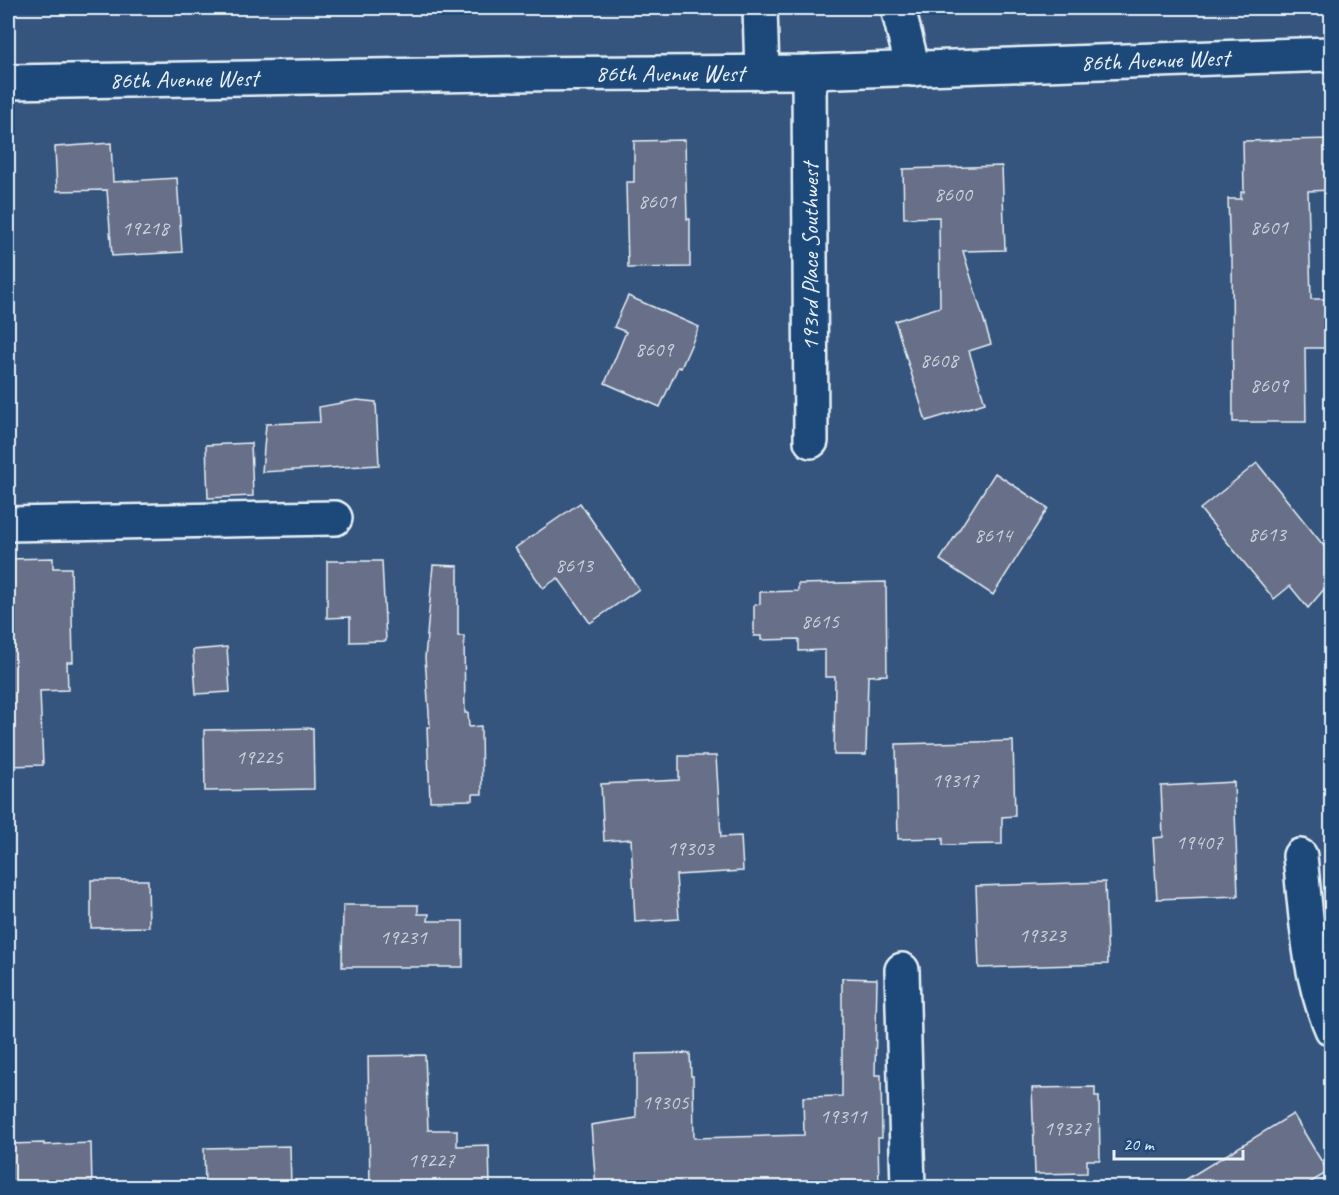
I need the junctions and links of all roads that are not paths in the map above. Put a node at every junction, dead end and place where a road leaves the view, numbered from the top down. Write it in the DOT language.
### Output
graph roads {
  1 [pos="760,8"];
  2 [pos="898,8"];
  3 [pos="1332,54"];
  4 [pos="913,69"];
  5 [pos="809,72"];
  6 [pos="762,73"];
  7 [pos="8,82"];
  8 [pos="811,441"];
  9 [pos="335,519"];
  10 [pos="8,524"];
  11 [pos="1300,856"];
  12 [pos="902,970"];
  13 [pos="1332,1029"];
  14 [pos="908,1188"];
  1 -- 6 [label="street"];
  2 -- 4 [label="street"];
  3 -- 4 [label="street, 86th Avenue West"];
  4 -- 5 [label="street, 86th Avenue West"];
  5 -- 6 [label="street, 86th Avenue West"];
  5 -- 8 [label="street, 193rd Place Southwest"];
  6 -- 7 [label="street, 86th Avenue West"];
  9 -- 10 [label="street"];
  11 -- 13 [label="street"];
  12 -- 14 [label="street"];
}
